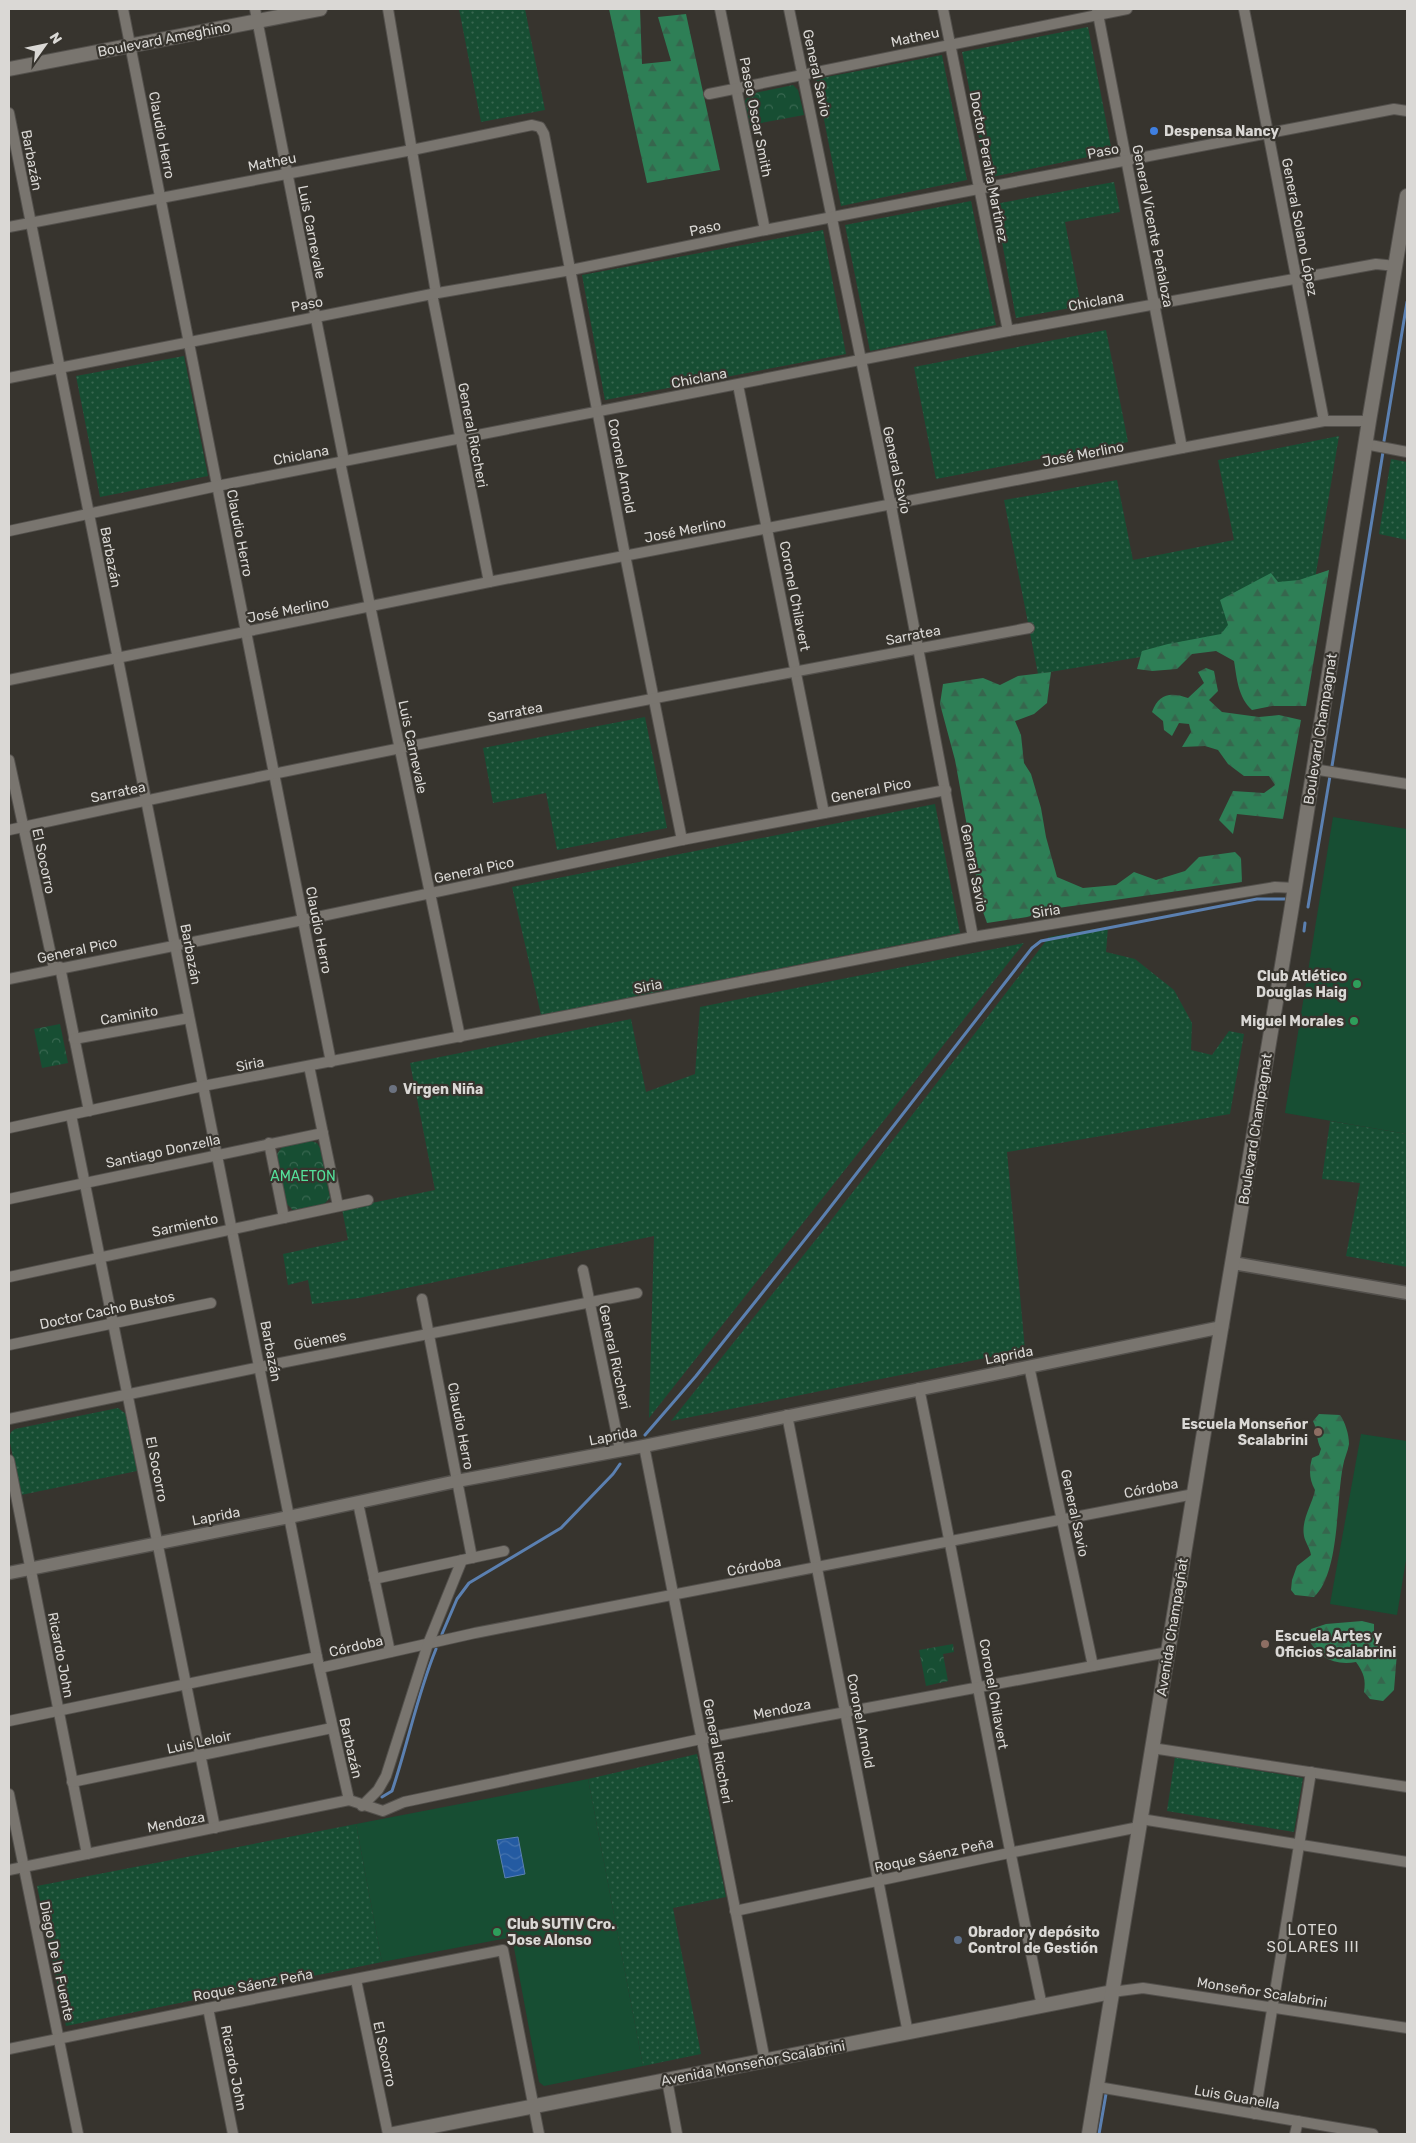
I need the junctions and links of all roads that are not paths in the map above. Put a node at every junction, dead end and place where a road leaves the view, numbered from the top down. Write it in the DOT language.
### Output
graph roads {
  1 [pos="123,9"];
  2 [pos="320,9"];
  3 [pos="388,9"];
  4 [pos="720,9"];
  5 [pos="789,9"];
  6 [pos="943,9"];
  7 [pos="1128,9"];
  8 [pos="1244,9"];
  9 [pos="1098,12"];
  10 [pos="256,15"];
  11 [pos="950,44"];
  12 [pos="130,46"];
  13 [pos="9,69"];
  14 [pos="803,74"];
  15 [pos="736,88"];
  16 [pos="709,94"];
  17 [pos="1407,111"];
  18 [pos="9,113"];
  19 [pos="540,127"];
  20 [pos="1268,134"];
  21 [pos="412,150"];
  22 [pos="1126,160"];
  23 [pos="287,173"];
  24 [pos="978,189"];
  25 [pos="1407,196"];
  26 [pos="160,197"];
  27 [pos="832,217"];
  28 [pos="29,223"];
  29 [pos="9,227"];
  30 [pos="765,230"];
  31 [pos="1396,266"];
  32 [pos="571,270"];
  33 [pos="1295,278"];
  34 [pos="434,293"];
  35 [pos="1155,304"];
  36 [pos="315,317"];
  37 [pos="1008,331"];
  38 [pos="189,341"];
  39 [pos="860,360"];
  40 [pos="59,368"];
  41 [pos="9,378"];
  42 [pos="738,385"];
  43 [pos="598,412"];
  44 [pos="1324,421"];
  45 [pos="1369,422"];
  46 [pos="460,438"];
  47 [pos="1365,444"];
  48 [pos="1182,448"];
  49 [pos="1407,452"];
  50 [pos="342,461"];
  51 [pos="217,486"];
  52 [pos="891,506"];
  53 [pos="89,514"];
  54 [pos="767,528"];
  55 [pos="9,531"];
  56 [pos="625,555"];
  57 [pos="489,582"];
  58 [pos="370,607"];
  59 [pos="1028,628"];
  60 [pos="246,632"];
  61 [pos="918,648"];
  62 [pos="117,658"];
  63 [pos="796,671"];
  64 [pos="9,680"];
  65 [pos="654,699"];
  66 [pos="400,749"];
  67 [pos="9,760"];
  68 [pos="1313,769"];
  69 [pos="274,774"];
  70 [pos="1407,784"];
  71 [pos="946,790"];
  72 [pos="147,800"];
  73 [pos="824,813"];
  74 [pos="22,827"];
  75 [pos="9,830"];
  76 [pos="682,840"];
  77 [pos="1295,888"];
  78 [pos="430,893"];
  79 [pos="303,920"];
  80 [pos="973,937"];
  81 [pos="175,944"];
  82 [pos="57,968"];
  83 [pos="9,978"];
  84 [pos="190,1018"];
  85 [pos="460,1037"];
  86 [pos="74,1039"];
  87 [pos="331,1062"];
  88 [pos="309,1066"];
  89 [pos="203,1086"];
  90 [pos="89,1111"];
  91 [pos="71,1115"];
  92 [pos="9,1128"];
  93 [pos="323,1133"];
  94 [pos="269,1144"];
  95 [pos="218,1154"];
  96 [pos="84,1182"];
  97 [pos="9,1199"];
  98 [pos="368,1200"];
  99 [pos="338,1206"];
  100 [pos="284,1218"];
  101 [pos="232,1229"];
  102 [pos="100,1258"];
  103 [pos="1233,1263"];
  104 [pos="583,1270"];
  105 [pos="9,1277"];
  106 [pos="637,1293"];
  107 [pos="1407,1293"];
  108 [pos="422,1299"];
  109 [pos="211,1302"];
  110 [pos="590,1302"];
  111 [pos="114,1323"];
  112 [pos="1222,1327"];
  113 [pos="428,1333"];
  114 [pos="9,1345"];
  115 [pos="260,1366"];
  116 [pos="1030,1366"];
  117 [pos="919,1388"];
  118 [pos="128,1395"];
  119 [pos="787,1415"];
  120 [pos="9,1420"];
  121 [pos="644,1446"];
  122 [pos="620,1450"];
  123 [pos="9,1460"];
  124 [pos="457,1481"];
  125 [pos="1194,1494"];
  126 [pos="358,1503"];
  127 [pos="289,1518"];
  128 [pos="1062,1519"];
  129 [pos="950,1540"];
  130 [pos="157,1543"];
  131 [pos="504,1551"];
  132 [pos="467,1559"];
  133 [pos="818,1567"];
  134 [pos="30,1569"];
  135 [pos="9,1573"];
  136 [pos="374,1579"];
  137 [pos="673,1596"];
  138 [pos="428,1644"];
  139 [pos="390,1652"];
  140 [pos="1168,1652"];
  141 [pos="317,1657"];
  142 [pos="1093,1666"];
  143 [pos="320,1668"];
  144 [pos="186,1684"];
  145 [pos="979,1688"];
  146 [pos="58,1710"];
  147 [pos="845,1711"];
  148 [pos="9,1721"];
  149 [pos="332,1728"];
  150 [pos="702,1739"];
  151 [pos="1152,1748"];
  152 [pos="200,1756"];
  153 [pos="1311,1772"];
  154 [pos="72,1782"];
  155 [pos="1407,1787"];
  156 [pos="9,1794"];
  157 [pos="349,1800"];
  158 [pos="362,1806"];
  159 [pos="1140,1823"];
  160 [pos="215,1828"];
  161 [pos="1299,1845"];
  162 [pos="1009,1853"];
  163 [pos="87,1854"];
  164 [pos="1407,1862"];
  165 [pos="24,1868"];
  166 [pos="9,1870"];
  167 [pos="878,1882"];
  168 [pos="736,1911"];
  169 [pos="356,1980"];
  170 [pos="1112,1992"];
  171 [pos="1042,2006"];
  172 [pos="208,2008"];
  173 [pos="1272,2008"];
  174 [pos="1407,2028"];
  175 [pos="908,2033"];
  176 [pos="59,2039"];
  177 [pos="9,2049"];
  178 [pos="765,2061"];
  179 [pos="667,2080"];
  180 [pos="1098,2087"];
  181 [pos="534,2107"];
  182 [pos="1256,2114"];
  183 [pos="1298,2121"];
  184 [pos="78,2134"];
  185 [pos="233,2134"];
  186 [pos="388,2134"];
  187 [pos="393,2134"];
  188 [pos="539,2134"];
  189 [pos="677,2134"];
  190 [pos="1090,2134"];
  191 [pos="1295,2134"];
  192 [pos="1372,2134"];
  1 -- 12 [label="street, Claudio Herro"];
  2 -- 10 [label="main road, Boulevard Ameghino"];
  3 -- 21 [label="street, General Riccheri"];
  4 -- 15 [label="street, Paseo Oscar Smith"];
  5 -- 14 [label="street, General Savio"];
  6 -- 11 [label="street, Doctor Peralta Martínez"];
  7 -- 9 [label="street, Matheu"];
  8 -- 20 [label="street, General Solano López"];
  9 -- 11 [label="street, Matheu"];
  9 -- 22 [label="street, General Vicente Peñaloza"];
  10 -- 12 [label="main road, Boulevard Ameghino"];
  10 -- 23 [label="street, Luis Carnevale"];
  11 -- 14 [label="street, Matheu"];
  11 -- 24 [label="street, Doctor Peralta Martínez"];
  12 -- 13 [label="main road, Boulevard Ameghino"];
  12 -- 26 [label="street, Claudio Herro"];
  14 -- 15 [label="street, Matheu"];
  14 -- 27 [label="street, General Savio"];
  15 -- 16 [label="street, Matheu"];
  15 -- 30 [label="street, Paseo Oscar Smith"];
  17 -- 20 [label="street, Paso"];
  18 -- 28 [label="street, Barbazán"];
  19 -- 21 [label="street, Matheu"];
  19 -- 32 [label="street, Coronel Arnold"];
  20 -- 22 [label="street, Paso"];
  20 -- 33 [label="street, General Solano López"];
  21 -- 23 [label="street, Matheu"];
  21 -- 34 [label="street, General Riccheri"];
  22 -- 24 [label="street, Paso"];
  22 -- 35 [label="street, General Vicente Peñaloza"];
  23 -- 26 [label="street, Matheu"];
  23 -- 36 [label="street, Luis Carnevale"];
  24 -- 27 [label="street, Paso"];
  24 -- 37 [label="street, Doctor Peralta Martínez"];
  25 -- 31 [label="main road, Boulevard Champagnat"];
  26 -- 28 [label="street, Matheu"];
  26 -- 38 [label="street, Claudio Herro"];
  27 -- 30 [label="street, Paso"];
  27 -- 39 [label="street, General Savio"];
  28 -- 29 [label="street, Matheu"];
  28 -- 40 [label="street, Barbazán"];
  30 -- 32 [label="street, Paso"];
  31 -- 33 [label="street, Chiclana"];
  31 -- 45 [label="main road, Boulevard Champagnat"];
  32 -- 34 [label="street, Paso"];
  32 -- 43 [label="street, Coronel Arnold"];
  33 -- 35 [label="street, Chiclana"];
  33 -- 44 [label="street, General Solano López"];
  34 -- 36 [label="street, Paso"];
  34 -- 46 [label="street, General Riccheri"];
  35 -- 37 [label="street, Chiclana"];
  35 -- 48 [label="street, General Vicente Peñaloza"];
  36 -- 38 [label="street, Paso"];
  36 -- 50 [label="street, Luis Carnevale"];
  37 -- 39 [label="street, Chiclana"];
  38 -- 40 [label="street, Paso"];
  38 -- 51 [label="street, Claudio Herro"];
  39 -- 42 [label="street, Chiclana"];
  39 -- 52 [label="street, General Savio"];
  40 -- 41 [label="street, Paso"];
  40 -- 53 [label="street, Barbazán"];
  42 -- 43 [label="street, Chiclana"];
  42 -- 54 [label="street, Coronel Chilavert"];
  43 -- 46 [label="street, Chiclana"];
  43 -- 56 [label="street, Coronel Arnold"];
  44 -- 45 [label="street, José Merlino"];
  44 -- 48 [label="street, José Merlino"];
  45 -- 47 [label="main road, Boulevard Champagnat"];
  46 -- 50 [label="street, Chiclana"];
  46 -- 57 [label="street, General Riccheri"];
  47 -- 49 [label="street"];
  47 -- 68 [label="main road, Boulevard Champagnat"];
  48 -- 52 [label="street, José Merlino"];
  50 -- 51 [label="street, Chiclana"];
  50 -- 58 [label="street, Luis Carnevale"];
  51 -- 53 [label="street, Chiclana"];
  51 -- 60 [label="street, Claudio Herro"];
  52 -- 54 [label="street, José Merlino"];
  52 -- 61 [label="street, General Savio"];
  53 -- 55 [label="street, Chiclana"];
  53 -- 62 [label="street, Barbazán"];
  54 -- 56 [label="street, José Merlino"];
  54 -- 63 [label="street, Coronel Chilavert"];
  56 -- 57 [label="street, José Merlino"];
  56 -- 65 [label="street, Coronel Arnold"];
  57 -- 58 [label="street, José Merlino"];
  58 -- 60 [label="street, José Merlino"];
  58 -- 66 [label="street, Luis Carnevale"];
  59 -- 61 [label="street, Sarratea"];
  60 -- 62 [label="street, José Merlino"];
  60 -- 69 [label="street, Claudio Herro"];
  61 -- 63 [label="street, Sarratea"];
  61 -- 71 [label="street, General Savio"];
  62 -- 64 [label="street, José Merlino"];
  62 -- 72 [label="street, Barbazán"];
  63 -- 65 [label="street, Sarratea"];
  63 -- 73 [label="street, Coronel Chilavert"];
  65 -- 66 [label="street, Sarratea"];
  65 -- 76 [label="street, Coronel Arnold"];
  66 -- 69 [label="street, Sarratea"];
  66 -- 78 [label="street, Luis Carnevale"];
  67 -- 74 [label="street, El Socorro"];
  68 -- 70 [label="street"];
  68 -- 77 [label="main road, Boulevard Champagnat"];
  69 -- 72 [label="street, Sarratea"];
  69 -- 79 [label="street, Claudio Herro"];
  71 -- 73 [label="street, General Pico"];
  71 -- 80 [label="street, General Savio"];
  72 -- 74 [label="street, Sarratea"];
  72 -- 81 [label="street, Barbazán"];
  73 -- 76 [label="street, General Pico"];
  74 -- 75 [label="street, Sarratea"];
  74 -- 82 [label="street, El Socorro"];
  76 -- 78 [label="street, General Pico"];
  77 -- 80 [label="street, Siria"];
  77 -- 103 [label="main road, Boulevard Champagnat"];
  78 -- 79 [label="street, General Pico"];
  78 -- 85 [label="street, Luis Carnevale"];
  79 -- 81 [label="street, General Pico"];
  79 -- 87 [label="street, Claudio Herro"];
  80 -- 85 [label="street, Siria"];
  81 -- 82 [label="street, General Pico"];
  81 -- 84 [label="street, Barbazán"];
  82 -- 83 [label="street, General Pico"];
  82 -- 86 [label="street, El Socorro"];
  84 -- 86 [label="street, Caminito"];
  84 -- 89 [label="street, Barbazán"];
  85 -- 87 [label="street, Siria"];
  86 -- 90 [label="street, El Socorro"];
  87 -- 88 [label="street, Siria"];
  88 -- 89 [label="street, Siria"];
  88 -- 93 [label="street"];
  89 -- 90 [label="street, Siria"];
  89 -- 95 [label="street, Barbazán"];
  90 -- 91 [label="street, Siria"];
  91 -- 92 [label="street, Siria"];
  91 -- 96 [label="street, El Socorro"];
  93 -- 94 [label="street, Santiago Donzella"];
  93 -- 99 [label="street"];
  94 -- 95 [label="street, Santiago Donzella"];
  94 -- 100 [label="street"];
  95 -- 96 [label="street, Santiago Donzella"];
  95 -- 101 [label="street, Barbazán"];
  96 -- 97 [label="street, Santiago Donzella"];
  96 -- 102 [label="street, El Socorro"];
  98 -- 99 [label="street, Sarmiento"];
  99 -- 100 [label="street, Sarmiento"];
  100 -- 101 [label="street, Sarmiento"];
  101 -- 102 [label="street, Sarmiento"];
  101 -- 115 [label="street, Barbazán"];
  102 -- 105 [label="street, Sarmiento"];
  102 -- 111 [label="street, El Socorro"];
  103 -- 107 [label="street"];
  103 -- 112 [label="main road, Avenida Champagñat"];
  104 -- 110 [label="street, General Riccheri"];
  106 -- 110 [label="street, Güemes"];
  108 -- 113 [label="street, Claudio Herro"];
  109 -- 111 [label="street, Doctor Cacho Bustos"];
  110 -- 113 [label="street, Güemes"];
  110 -- 122 [label="street, General Riccheri"];
  111 -- 114 [label="street, Doctor Cacho Bustos"];
  111 -- 118 [label="street, El Socorro"];
  112 -- 116 [label="street, Laprida"];
  112 -- 125 [label="main road, Avenida Champagñat"];
  113 -- 115 [label="street, Güemes"];
  113 -- 124 [label="street, Claudio Herro"];
  115 -- 118 [label="street, Güemes"];
  115 -- 127 [label="street, Barbazán"];
  116 -- 117 [label="street, Laprida"];
  116 -- 128 [label="street, General Savio"];
  117 -- 119 [label="street, Laprida"];
  117 -- 129 [label="street, Coronel Chilavert"];
  118 -- 120 [label="street, Güemes"];
  118 -- 130 [label="street, El Socorro"];
  119 -- 121 [label="street, Laprida"];
  119 -- 133 [label="street, Coronel Arnold"];
  121 -- 122 [label="street, Laprida"];
  121 -- 137 [label="street, General Riccheri"];
  122 -- 124 [label="street, Laprida"];
  123 -- 134 [label="street, Ricardo John"];
  124 -- 126 [label="street, Laprida"];
  124 -- 132 [label="street, Claudio Herro"];
  125 -- 128 [label="street, Córdoba"];
  125 -- 140 [label="main road, Avenida Champagñat"];
  126 -- 127 [label="street, Laprida"];
  126 -- 136 [label="street"];
  127 -- 130 [label="street, Laprida"];
  127 -- 141 [label="street, Barbazán"];
  128 -- 129 [label="street, Córdoba"];
  128 -- 142 [label="street, General Savio"];
  129 -- 133 [label="street, Córdoba"];
  129 -- 145 [label="street, Coronel Chilavert"];
  130 -- 134 [label="street, Laprida"];
  130 -- 144 [label="street, El Socorro"];
  131 -- 132 [label="street"];
  132 -- 136 [label="street"];
  132 -- 138 [label="street"];
  133 -- 137 [label="street, Córdoba"];
  133 -- 147 [label="street, Coronel Arnold"];
  134 -- 135 [label="street, Laprida"];
  134 -- 146 [label="street, Ricardo John"];
  136 -- 139 [label="street"];
  137 -- 138 [label="street, Córdoba"];
  137 -- 150 [label="street, General Riccheri"];
  138 -- 139 [label="street, Córdoba"];
  138 -- 158 [label="street"];
  139 -- 143 [label="street, Córdoba"];
  140 -- 142 [label="street, Mendoza"];
  140 -- 151 [label="main road, Avenida Champagñat"];
  141 -- 143 [label="street, Barbazán"];
  141 -- 144 [label="street, Córdoba"];
  142 -- 145 [label="street, Mendoza"];
  143 -- 149 [label="street, Barbazán"];
  144 -- 146 [label="street, Córdoba"];
  144 -- 152 [label="street, El Socorro"];
  145 -- 147 [label="street, Mendoza"];
  145 -- 162 [label="street, Coronel Chilavert"];
  146 -- 148 [label="street, Córdoba"];
  146 -- 154 [label="street, Ricardo John"];
  147 -- 150 [label="street, Mendoza"];
  147 -- 167 [label="street, Coronel Arnold"];
  149 -- 152 [label="street, Luis Leloir"];
  149 -- 157 [label="street, Barbazán"];
  150 -- 158 [label="street, Mendoza"];
  150 -- 168 [label="street, General Riccheri"];
  151 -- 153 [label="street"];
  151 -- 159 [label="main road, Avenida Champagñat"];
  152 -- 154 [label="street, Luis Leloir"];
  152 -- 160 [label="street, El Socorro"];
  153 -- 155 [label="street"];
  153 -- 161 [label="street"];
  154 -- 163 [label="street, Ricardo John"];
  156 -- 165 [label="street, Diego De la Fuente"];
  157 -- 158 [label="street, Mendoza"];
  157 -- 160 [label="street, Mendoza"];
  159 -- 161 [label="street, Roque Sáenz Peña"];
  159 -- 162 [label="street, Roque Sáenz Peña"];
  159 -- 170 [label="main road, Avenida Champagñat"];
  160 -- 163 [label="street, Mendoza"];
  161 -- 164 [label="street, Roque Sáenz Peña"];
  161 -- 173 [label="street"];
  162 -- 167 [label="street, Roque Sáenz Peña"];
  162 -- 171 [label="street, Coronel Chilavert"];
  163 -- 165 [label="street, Mendoza"];
  165 -- 166 [label="street, Mendoza"];
  165 -- 176 [label="street, Diego De la Fuente"];
  167 -- 168 [label="street, Roque Sáenz Peña"];
  167 -- 175 [label="street, Coronel Arnold"];
  168 -- 178 [label="street, General Riccheri"];
  169 -- 172 [label="street, Roque Sáenz Peña"];
  169 -- 181 [label="street, Roque Sáenz Peña"];
  169 -- 186 [label="street, El Socorro"];
  170 -- 171 [label="main road, Avenida Monseñor Scalabrini"];
  170 -- 173 [label="street, Monseñor Scalabrini"];
  170 -- 180 [label="main road, Avenida Champagñat"];
  171 -- 175 [label="main road, Avenida Monseñor Scalabrini"];
  172 -- 176 [label="street, Roque Sáenz Peña"];
  172 -- 185 [label="street, Ricardo John"];
  173 -- 174 [label="street, Monseñor Scalabrini"];
  173 -- 182 [label="street"];
  175 -- 178 [label="main road, Avenida Monseñor Scalabrini"];
  176 -- 177 [label="street, Roque Sáenz Peña"];
  176 -- 184 [label="street, Diego De la Fuente"];
  178 -- 179 [label="main road, Avenida Monseñor Scalabrini"];
  179 -- 181 [label="main road, Avenida Monseñor Scalabrini"];
  179 -- 189 [label="street"];
  180 -- 182 [label="street, Luis Guanella"];
  180 -- 190 [label="main road, Avenida Champagñat"];
  181 -- 187 [label="main road, Avenida Monseñor Scalabrini"];
  181 -- 188 [label="street"];
  182 -- 183 [label="street, Luis Guanella"];
  183 -- 191 [label="street"];
  183 -- 192 [label="street, Luis Guanella"];
}
